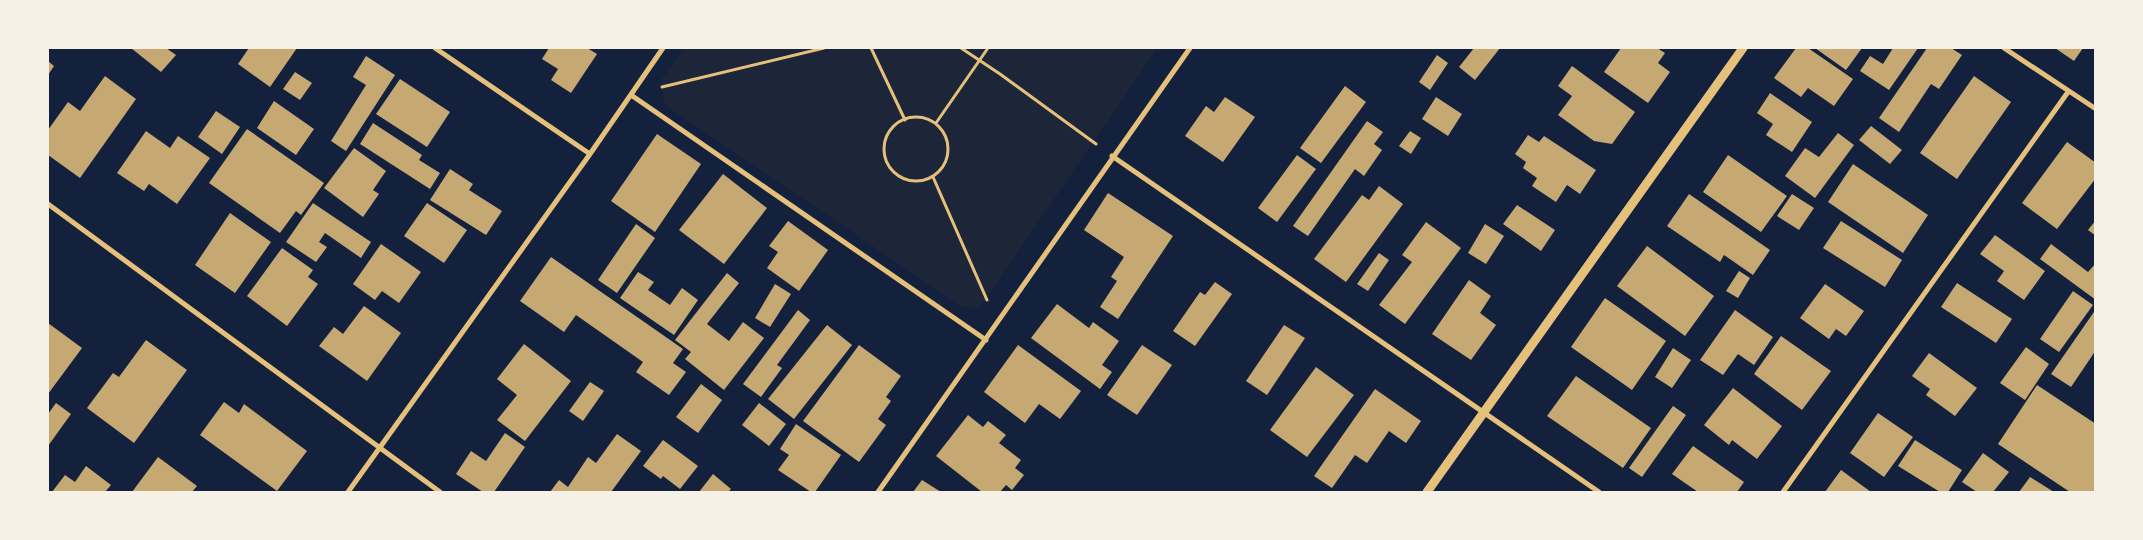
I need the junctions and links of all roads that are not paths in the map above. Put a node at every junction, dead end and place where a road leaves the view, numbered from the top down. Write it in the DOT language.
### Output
graph roads {
  1 [pos="435,48"];
  2 [pos="663,48"];
  3 [pos="1190,48"];
  4 [pos="1743,48"];
  5 [pos="2004,48"];
  6 [pos="2068,92"];
  7 [pos="631,95"];
  8 [pos="2096,109"];
  9 [pos="590,154"];
  10 [pos="1112,156"];
  11 [pos="48,204"];
  12 [pos="986,340"];
  13 [pos="1483,413"];
  14 [pos="381,448"];
  15 [pos="348,492"];
  16 [pos="440,492"];
  17 [pos="878,492"];
  18 [pos="1427,492"];
  19 [pos="1599,492"];
  20 [pos="1783,492"];
  1 -- 9 [label="street"];
  2 -- 7 [label="street"];
  3 -- 10 [label="street"];
  4 -- 13 [label="street"];
  5 -- 6 [label="street"];
  6 -- 8 [label="street"];
  6 -- 20 [label="street"];
  7 -- 9 [label="street"];
  7 -- 12 [label="street"];
  9 -- 14 [label="street"];
  10 -- 12 [label="street"];
  10 -- 13 [label="street"];
  11 -- 14 [label="street"];
  12 -- 17 [label="street"];
  13 -- 18 [label="street"];
  13 -- 19 [label="street"];
  14 -- 15 [label="street"];
  14 -- 16 [label="street"];
}
